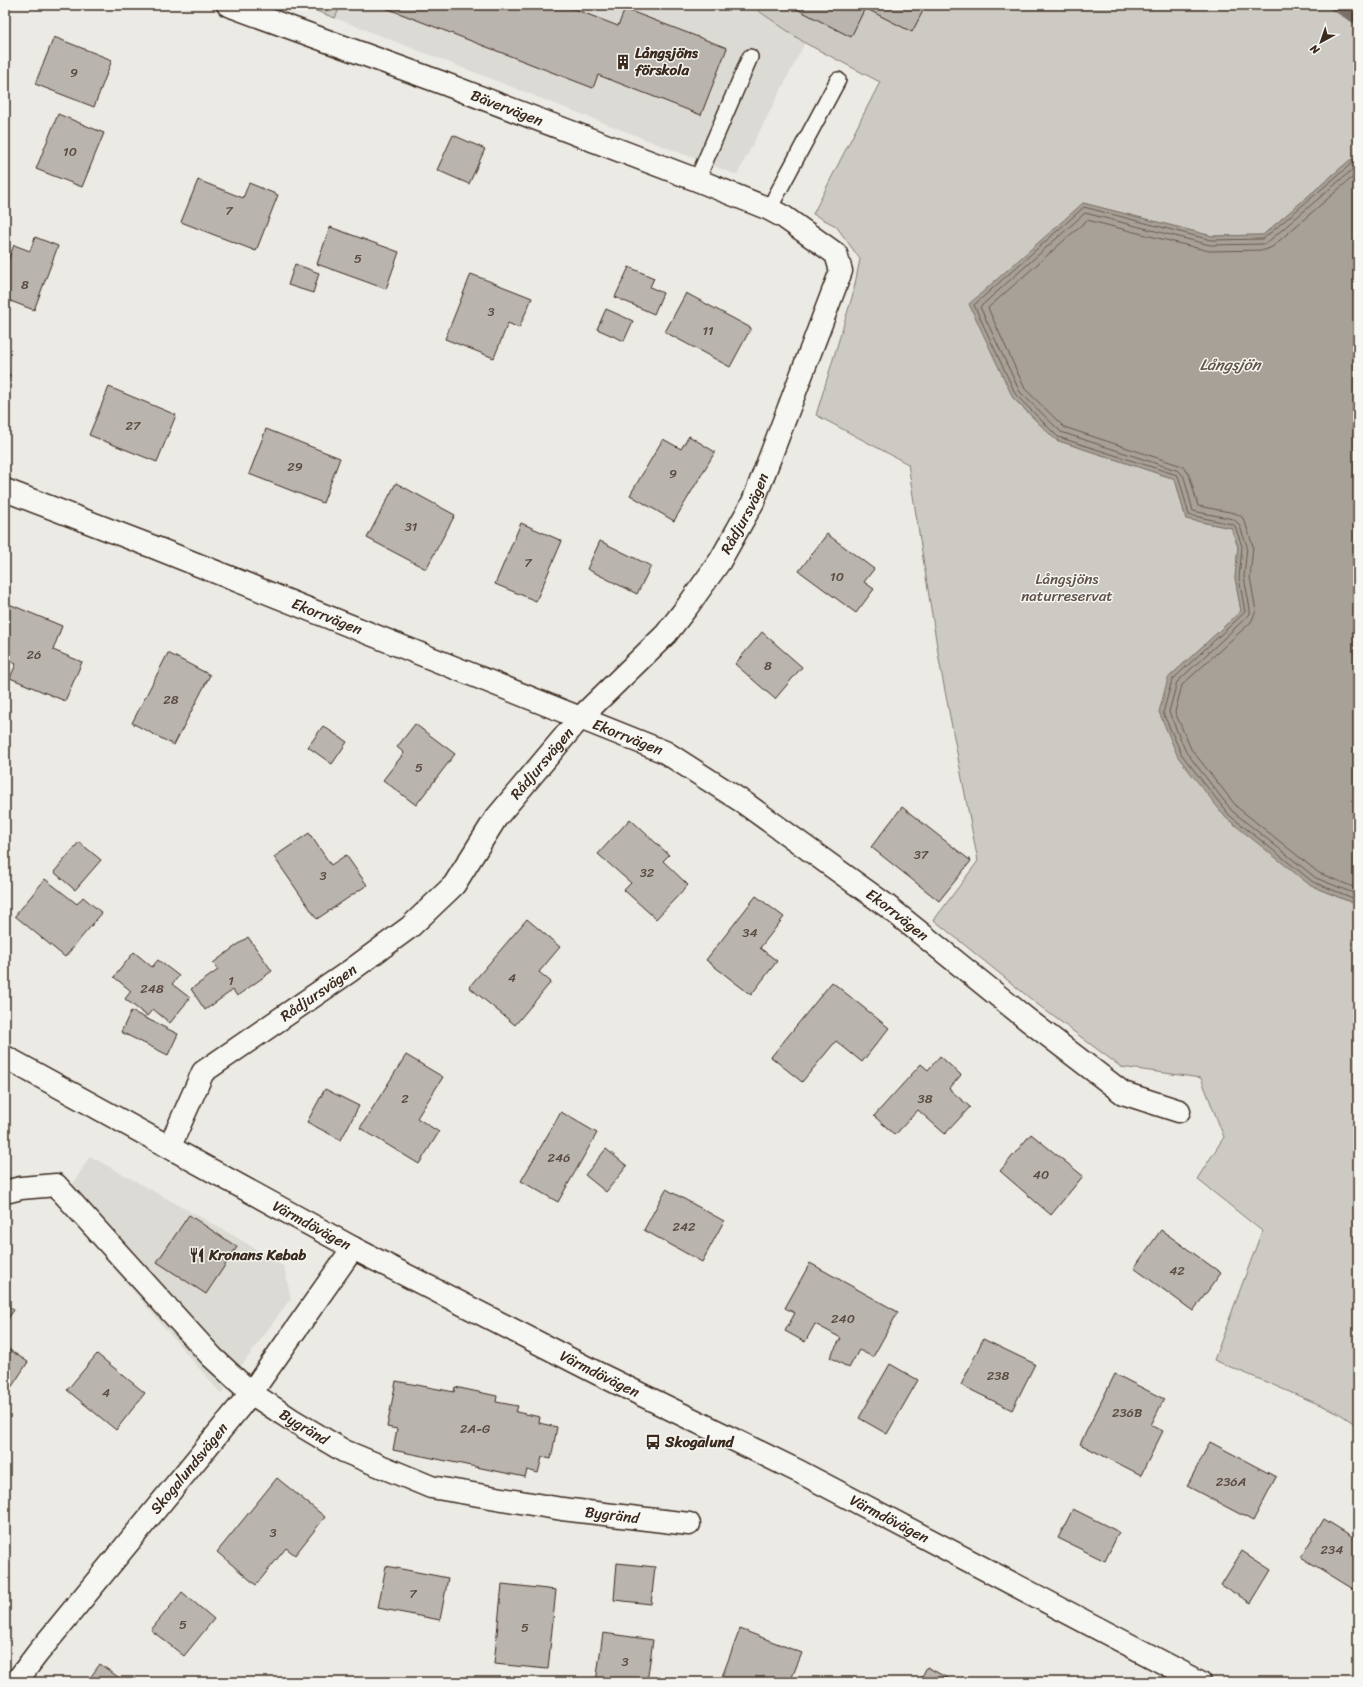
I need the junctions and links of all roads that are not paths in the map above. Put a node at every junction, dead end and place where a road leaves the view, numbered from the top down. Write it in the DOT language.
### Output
graph roads {
  1 [pos="228,5"];
  2 [pos="750,57"];
  3 [pos="838,80"];
  4 [pos="697,180"];
  5 [pos="777,213"];
  6 [pos="5,490"];
  7 [pos="580,718"];
  8 [pos="5,1057"];
  9 [pos="1179,1111"];
  10 [pos="170,1146"];
  11 [pos="5,1192"];
  12 [pos="354,1248"];
  13 [pos="251,1393"];
  14 [pos="689,1524"];
  15 [pos="16,1682"];
  16 [pos="1200,1682"];
  1 -- 4 [label="street, Bävervägen"];
  2 -- 4 [label="lane"];
  3 -- 5 [label="lane"];
  4 -- 5 [label="street, Bävervägen"];
  5 -- 7 [label="street, Rådjursvägen"];
  6 -- 7 [label="street, Ekorrvägen"];
  7 -- 9 [label="street, Ekorrvägen"];
  7 -- 10 [label="street, Rådjursvägen"];
  8 -- 10 [label="street, Värmdövägen"];
  10 -- 12 [label="street, Värmdövägen"];
  11 -- 13 [label="street, Bygränd"];
  12 -- 13 [label="street, Skogalundsvägen"];
  12 -- 16 [label="street, Värmdövägen"];
  13 -- 14 [label="street, Bygränd"];
  13 -- 15 [label="street, Skogalundsvägen"];
}
